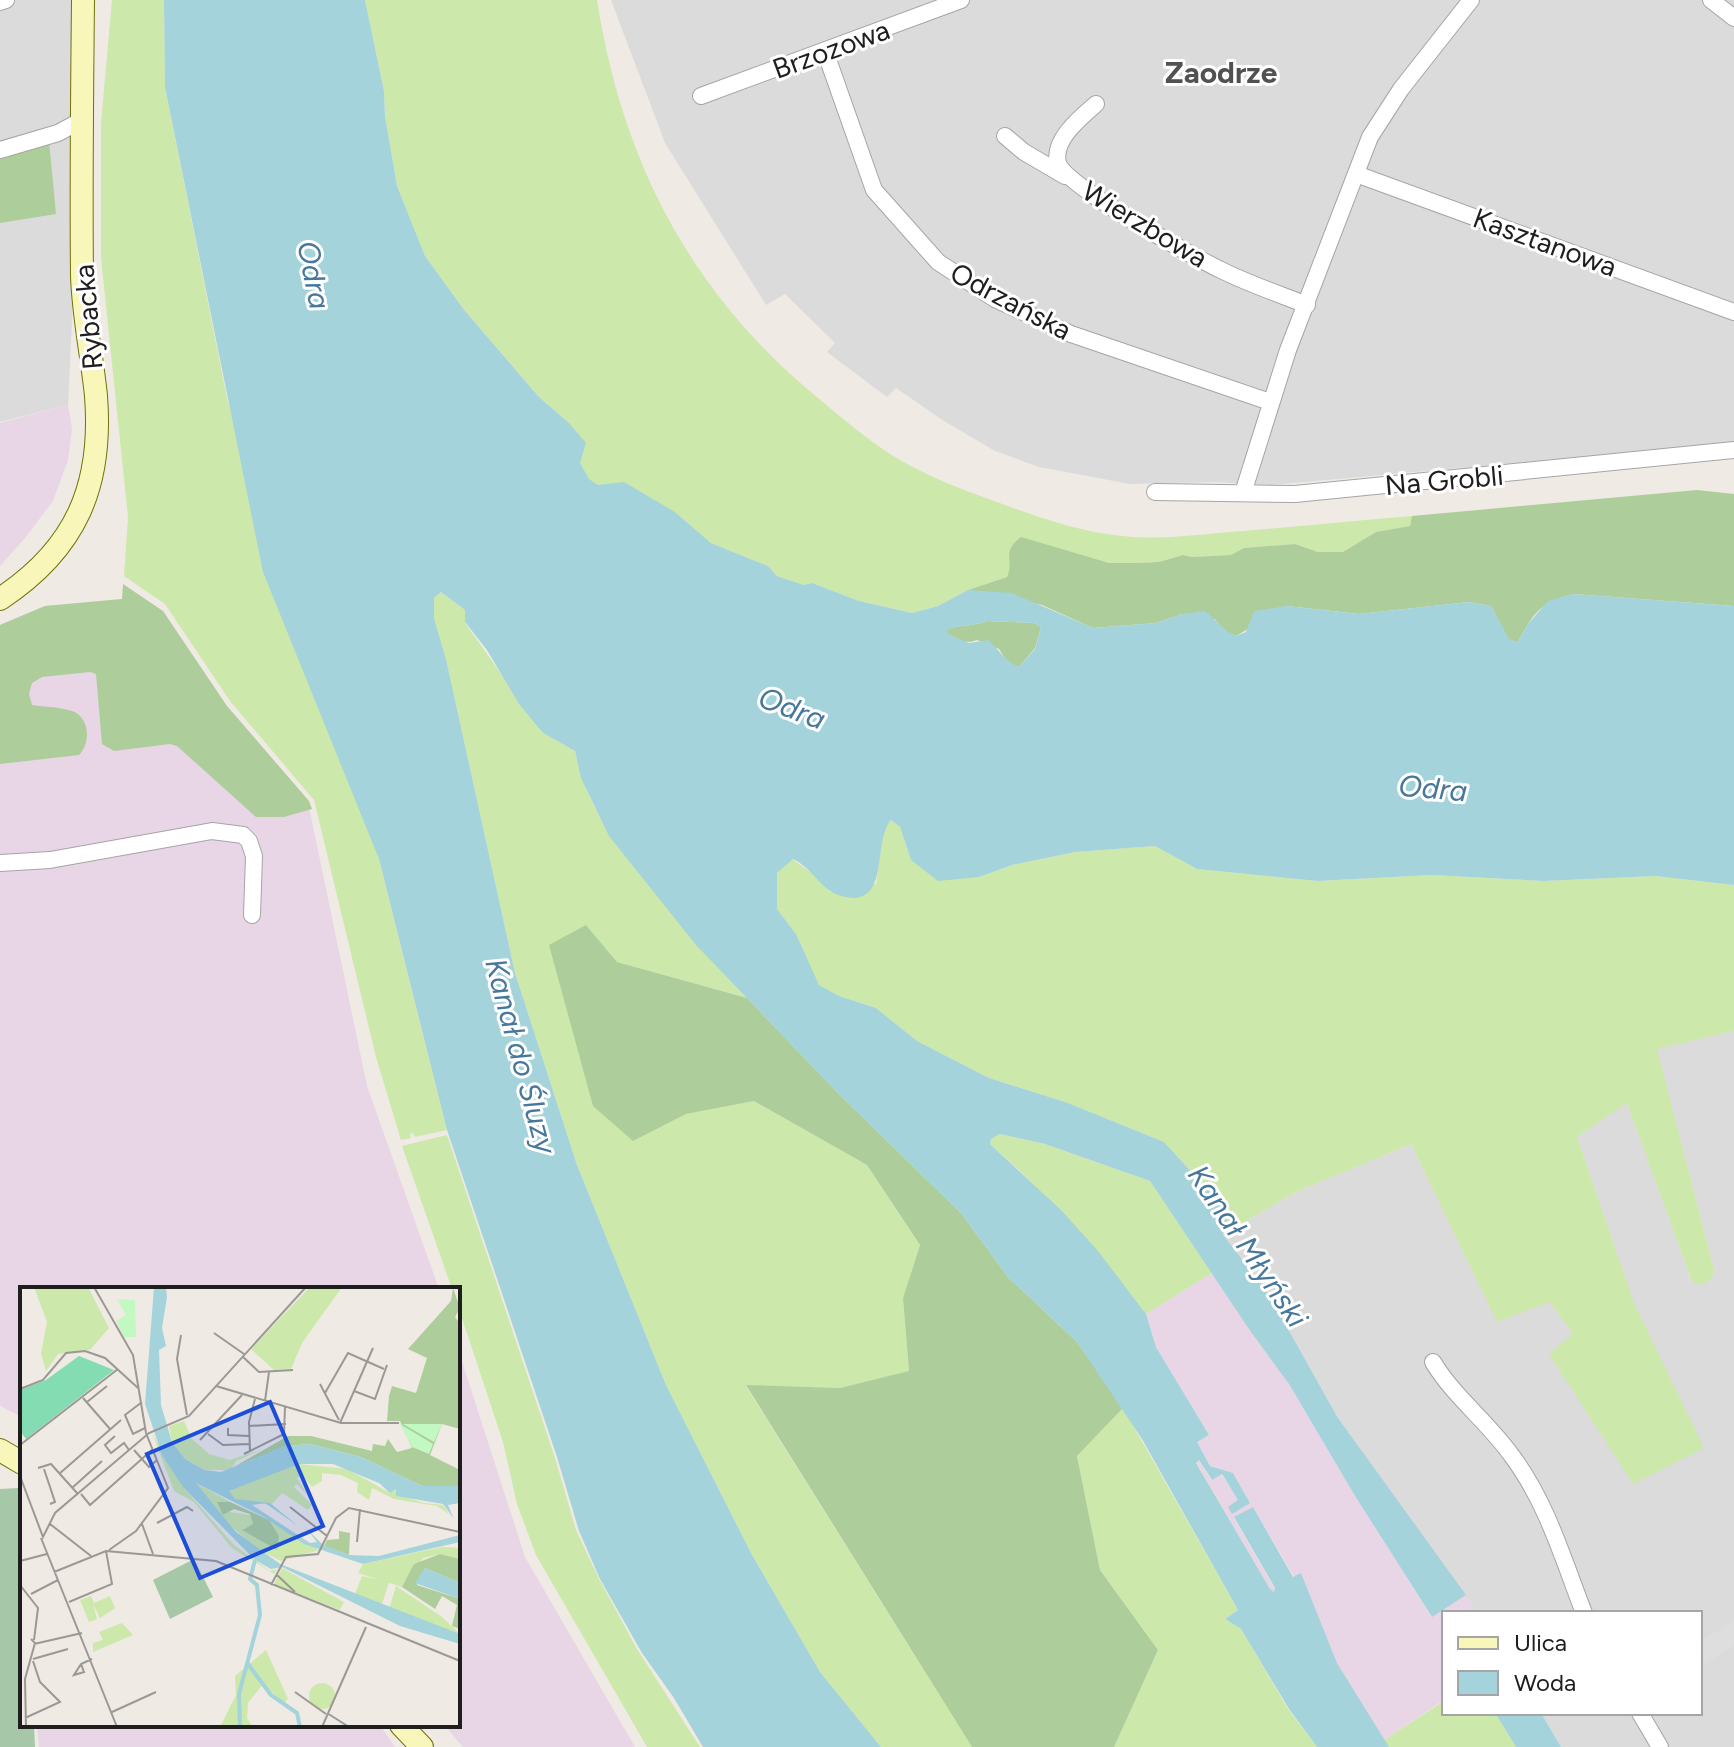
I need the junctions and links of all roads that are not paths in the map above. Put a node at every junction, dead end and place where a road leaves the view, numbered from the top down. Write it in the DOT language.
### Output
graph roads {
  1 [pos="83,0"];
  2 [pos="961,0"];
  3 [pos="1471,0"];
  4 [pos="1711,0"];
  5 [pos="1734,18"];
  6 [pos="825,51"];
  7 [pos="701,96"];
  8 [pos="1096,104"];
  9 [pos="82,120"];
  10 [pos="1005,136"];
  11 [pos="0,150"];
  12 [pos="1356,174"];
  13 [pos="1066,177"];
  14 [pos="1307,305"];
  15 [pos="1734,312"];
  16 [pos="1270,402"];
  17 [pos="1733,451"];
  18 [pos="1155,492"];
  19 [pos="1243,493"];
  20 [pos="0,599"];
  21 [pos="0,863"];
  22 [pos="252,915"];
  23 [pos="1433,1362"];
  24 [pos="0,1450"];
  25 [pos="20,1462"];
  26 [pos="1583,1611"];
  27 [pos="1641,1715"];
  28 [pos="403,1727"];
  29 [pos="422,1747"];
  30 [pos="1660,1747"];
  1 -- 9 [label="street, Rybacka"];
  2 -- 6 [label="street, Brzozowa"];
  3 -- 12 [label="street"];
  4 -- 5 [label="street"];
  6 -- 7 [label="street, Brzozowa"];
  6 -- 16 [label="street, Odrzańska"];
  8 -- 13 [label="street, Wierzbowa"];
  9 -- 11 [label="street"];
  9 -- 20 [label="street, Rybacka"];
  10 -- 13 [label="street"];
  12 -- 14 [label="street"];
  12 -- 15 [label="street, Kasztanowa"];
  13 -- 14 [label="street, Wierzbowa"];
  14 -- 16 [label="street"];
  16 -- 19 [label="street"];
  17 -- 19 [label="street, Na Grobli"];
  18 -- 19 [label="street, Na Grobli"];
  21 -- 22 [label="street"];
  23 -- 26 [label="street"];
  24 -- 25 [label="street"];
  27 -- 30 [label="street"];
  28 -- 29 [label="street"];
}
